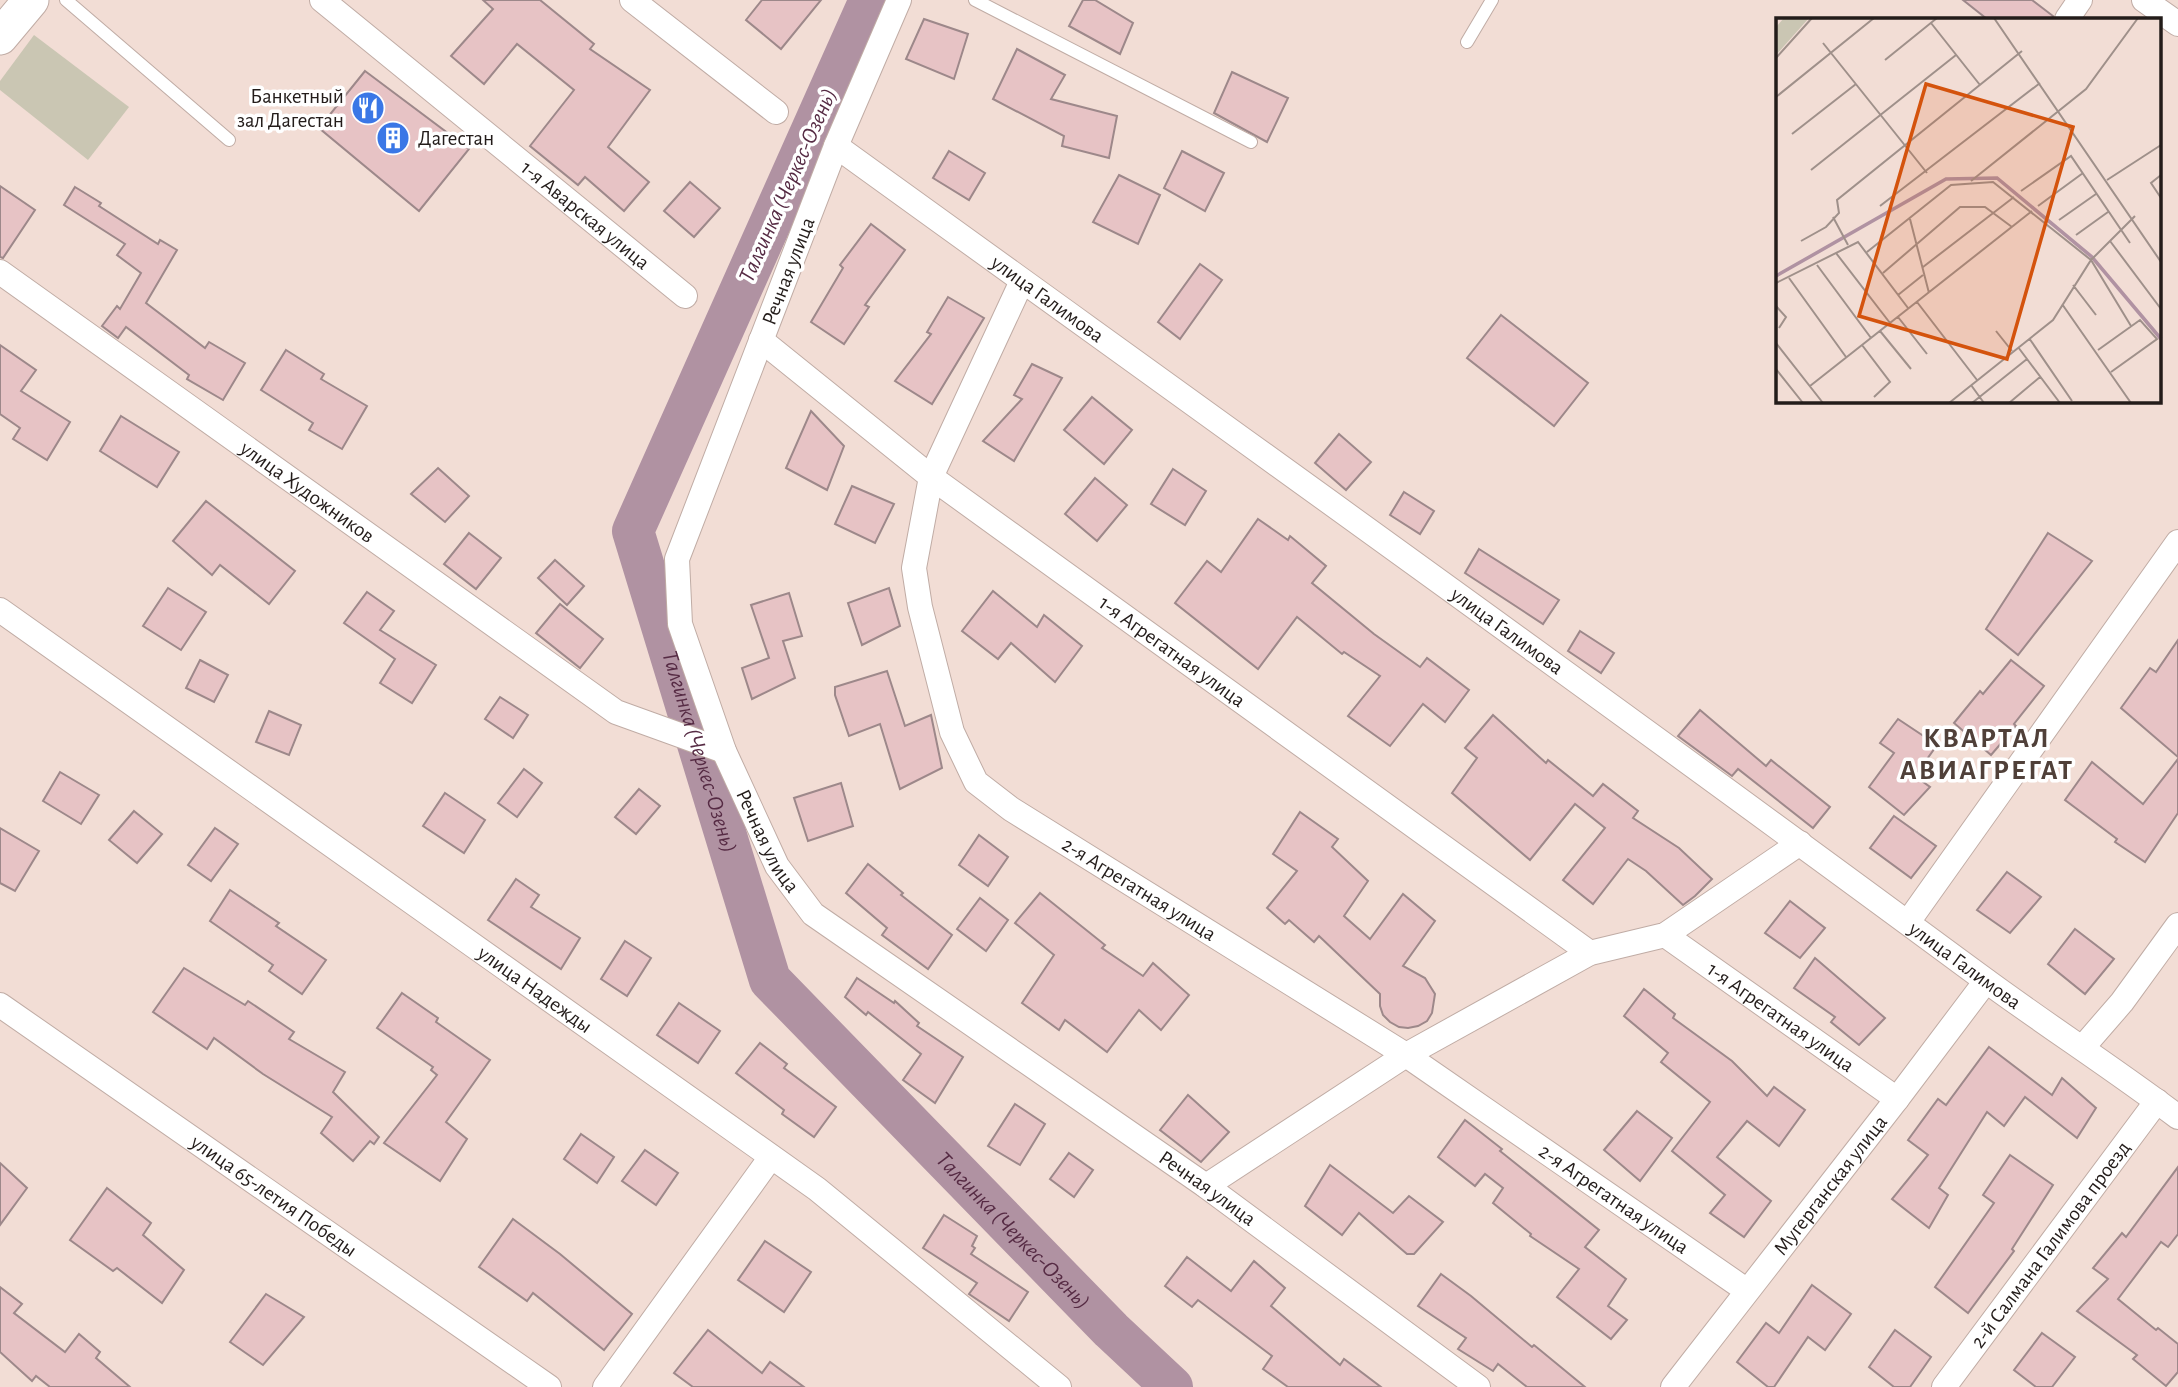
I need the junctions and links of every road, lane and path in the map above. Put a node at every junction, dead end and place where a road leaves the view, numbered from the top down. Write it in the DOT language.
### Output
graph roads {
  1 [pos="31,0"];
  2 [pos="66,0"];
  3 [pos="322,0"];
  4 [pos="632,0"];
  5 [pos="899,0"];
  6 [pos="975,0"];
  7 [pos="1492,0"];
  8 [pos="2080,0"];
  9 [pos="2144,0"];
  10 [pos="2068,18"];
  11 [pos="2178,24"];
  12 [pos="0,37"];
  13 [pos="1467,42"];
  14 [pos="776,112"];
  15 [pos="229,140"];
  16 [pos="1251,142"];
  17 [pos="836,146"];
  18 [pos="0,272"];
  19 [pos="1022,281"];
  20 [pos="685,296"];
  21 [pos="761,340"];
  22 [pos="931,477"];
  23 [pos="2178,542"];
  24 [pos="0,610"];
  25 [pos="724,751"];
  26 [pos="1800,843"];
  27 [pos="1908,922"];
  28 [pos="2178,925"];
  29 [pos="1665,935"];
  30 [pos="1590,953"];
  31 [pos="1986,981"];
  32 [pos="0,1005"];
  33 [pos="2083,1047"];
  34 [pos="1406,1055"];
  35 [pos="1897,1099"];
  36 [pos="2157,1101"];
  37 [pos="2178,1116"];
  38 [pos="771,1157"];
  39 [pos="1206,1186"];
  40 [pos="1746,1290"];
  41 [pos="549,1387"];
  42 [pos="605,1387"];
  43 [pos="1059,1387"];
  44 [pos="1478,1387"];
  45 [pos="1673,1387"];
  46 [pos="1944,1387"];
  1 -- 12 [label="main road"];
  2 -- 15 [label="lane"];
  3 -- 20 [label="street, 1-я Аварская улица"];
  4 -- 14 [label="street"];
  5 -- 17 [label="street, Речная улица"];
  6 -- 16 [label="lane"];
  7 -- 13 [label="lane"];
  8 -- 10 [label="street"];
  9 -- 11 [label="street"];
  17 -- 19 [label="street, улица Галимова"];
  17 -- 21 [label="street, Речная улица"];
  18 -- 25 [label="street, улица Художников"];
  19 -- 22 [label="street, 2-я Агрегатная улица"];
  19 -- 26 [label="street, улица Галимова"];
  21 -- 22 [label="street, 1-я Агрегатная улица"];
  21 -- 25 [label="street, Речная улица"];
  22 -- 30 [label="street, 1-я Агрегатная улица"];
  22 -- 34 [label="street, 2-я Агрегатная улица"];
  23 -- 27 [label="street"];
  24 -- 38 [label="street, улица Надежды"];
  25 -- 39 [label="street, Речная улица"];
  26 -- 27 [label="street, улица Галимова"];
  26 -- 29 [label="street"];
  27 -- 31 [label="street, улица Галимова"];
  28 -- 33 [label="street"];
  29 -- 30 [label="street"];
  29 -- 35 [label="street, 1-я Агрегатная улица"];
  30 -- 34 [label="street"];
  31 -- 33 [label="street, улица Галимова"];
  31 -- 35 [label="street, Мугерганская улица"];
  32 -- 41 [label="street, улица 65-летия Победы"];
  33 -- 36 [label="street, улица Галимова"];
  34 -- 39 [label="street"];
  34 -- 40 [label="street, 2-я Агрегатная улица"];
  35 -- 40 [label="street, Мугерганская улица"];
  36 -- 37 [label="street, улица Галимова"];
  36 -- 46 [label="street, 2-й Салмана Галимова проезд"];
  38 -- 42 [label="street"];
  38 -- 43 [label="street, улица Надежды"];
  39 -- 44 [label="street, Речная улица"];
  40 -- 45 [label="street, Мугерганская улица"];
}
